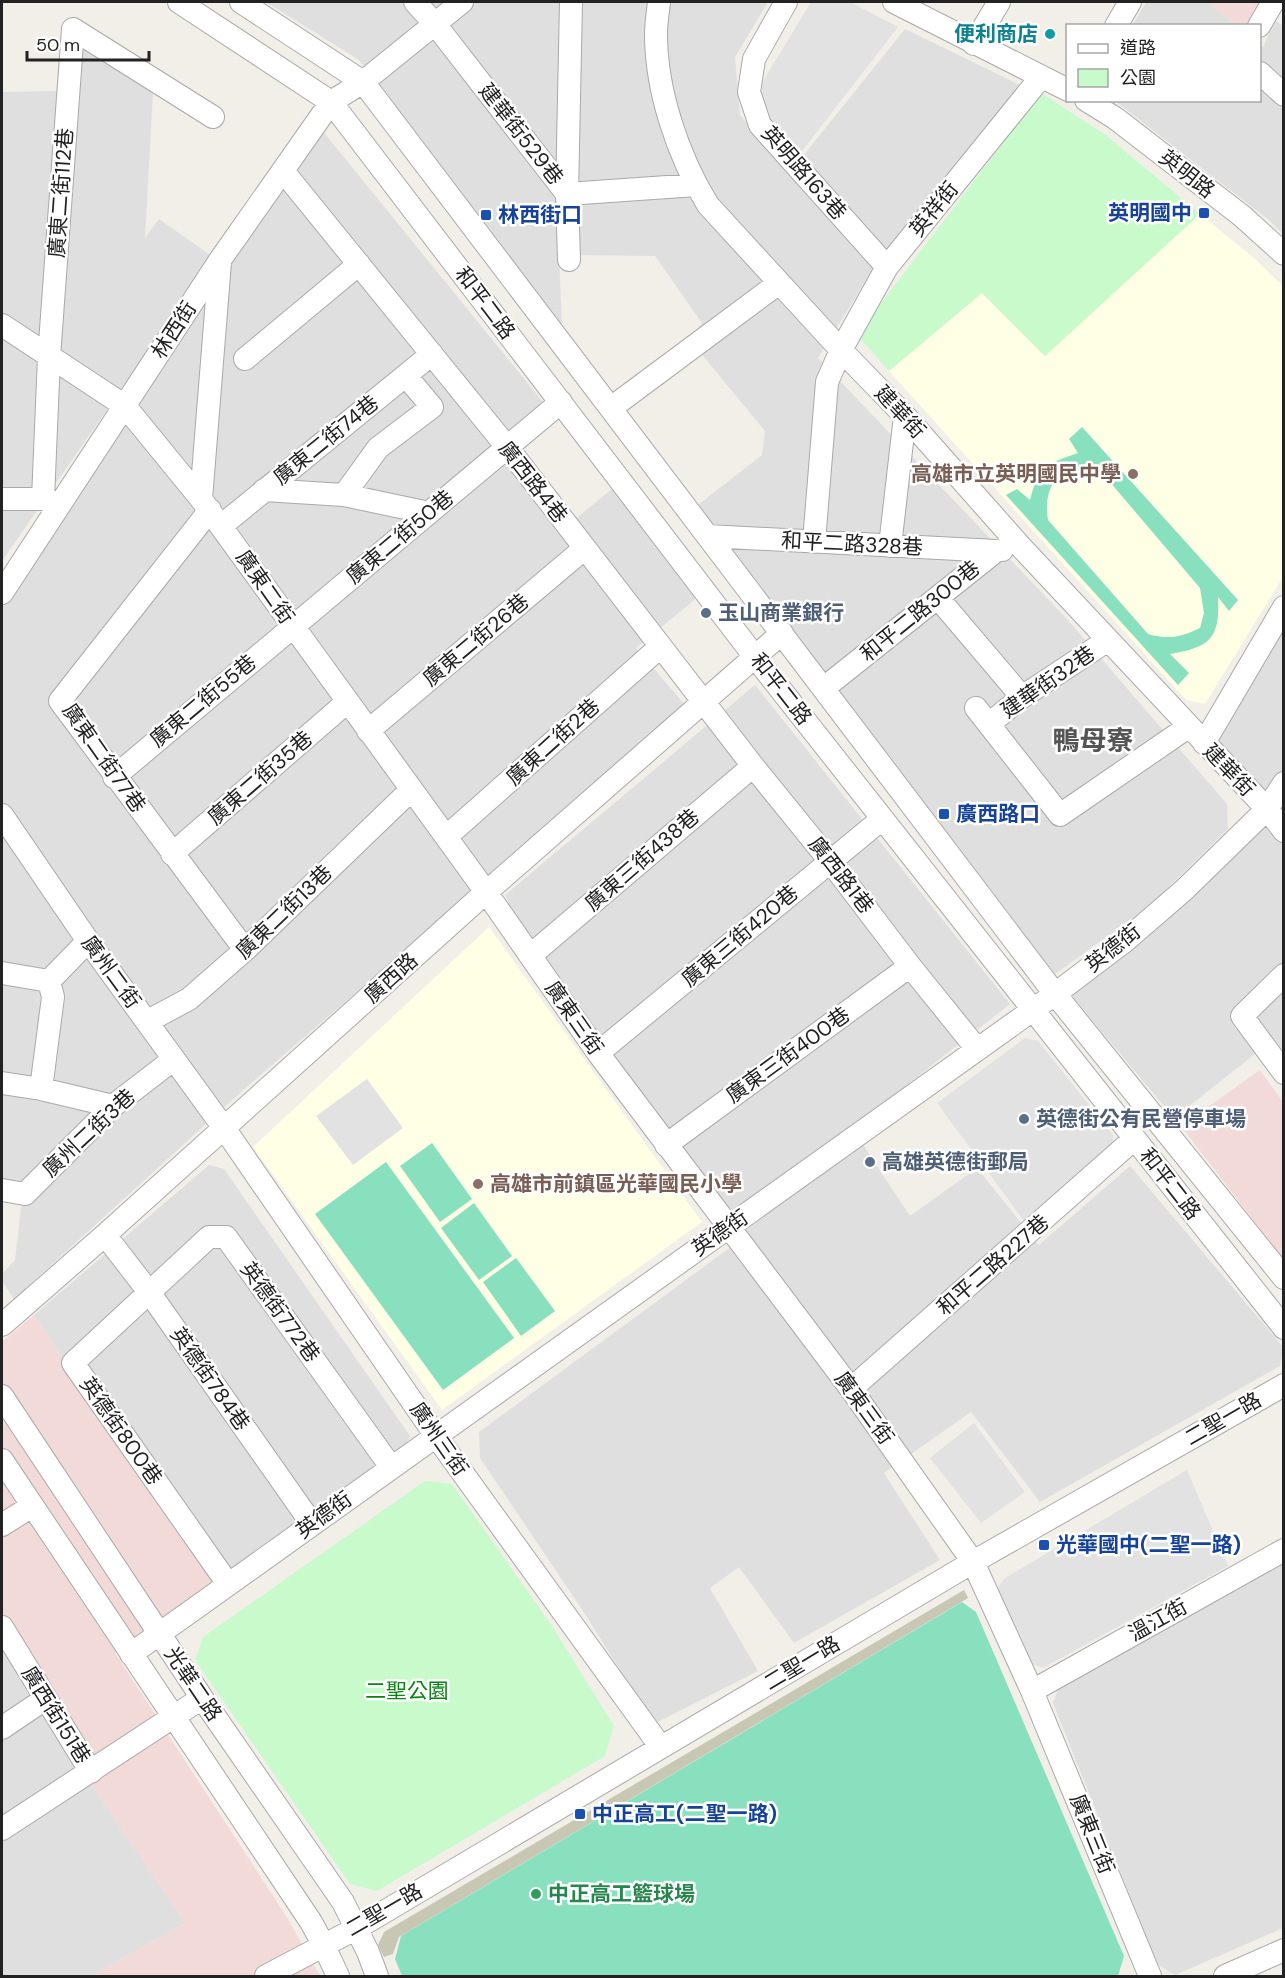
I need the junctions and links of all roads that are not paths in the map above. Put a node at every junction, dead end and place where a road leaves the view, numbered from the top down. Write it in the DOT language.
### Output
graph roads {
  1 [pos="179,2"];
  2 [pos="241,2"];
  3 [pos="416,2"];
  4 [pos="462,2"];
  5 [pos="571,2"];
  6 [pos="659,2"];
  7 [pos="786,2"];
  8 [pos="894,2"];
  9 [pos="999,2"];
  10 [pos="1130,2"];
  11 [pos="1273,2"];
  12 [pos="435,24"];
  13 [pos="1117,24"];
  14 [pos="1260,24"];
  15 [pos="974,44"];
  16 [pos="1261,74"];
  17 [pos="1041,77"];
  18 [pos="363,82"];
  19 [pos="1066,89"];
  20 [pos="1284,95"];
  21 [pos="331,102"];
  22 [pos="1089,102"];
  23 [pos="213,117"];
  24 [pos="283,171"];
  25 [pos="696,185"];
  26 [pos="567,194"];
  27 [pos="1284,254"];
  28 [pos="220,260"];
  29 [pos="569,260"];
  30 [pos="359,264"];
  31 [pos="887,267"];
  32 [pos="779,283"];
  33 [pos="2,325"];
  34 [pos="841,350"];
  35 [pos="432,354"];
  36 [pos="49,357"];
  37 [pos="245,359"];
  38 [pos="406,376"];
  39 [pos="561,402"];
  40 [pos="125,406"];
  41 [pos="611,408"];
  42 [pos="905,416"];
  43 [pos="507,447"];
  44 [pos="264,490"];
  45 [pos="344,495"];
  46 [pos="2,499"];
  47 [pos="52,502"];
  48 [pos="211,512"];
  49 [pos="429,513"];
  50 [pos="708,536"];
  51 [pos="814,542"];
  52 [pos="890,546"];
  53 [pos="1021,547"];
  54 [pos="585,548"];
  55 [pos="996,550"];
  56 [pos="2,593"];
  57 [pos="938,598"];
  58 [pos="1284,607"];
  59 [pos="292,626"];
  60 [pos="782,633"];
  61 [pos="1108,640"];
  62 [pos="660,647"];
  63 [pos="755,657"];
  64 [pos="824,688"];
  65 [pos="1022,697"];
  66 [pos="347,702"];
  67 [pos="704,703"];
  68 [pos="1188,727"];
  69 [pos="368,731"];
  70 [pos="1204,743"];
  71 [pos="753,765"];
  72 [pos="114,777"];
  73 [pos="1284,783"];
  74 [pos="411,790"];
  75 [pos="1267,809"];
  76 [pos="2,815"];
  77 [pos="882,819"];
  78 [pos="1284,831"];
  79 [pos="446,837"];
  80 [pos="172,854"];
  81 [pos="830,861"];
  82 [pos="486,892"];
  83 [pos="88,941"];
  84 [pos="245,950"];
  85 [pos="531,955"];
  86 [pos="910,966"];
  87 [pos="2,973"];
  88 [pos="1284,975"];
  89 [pos="49,981"];
  90 [pos="1055,994"];
  91 [pos="1033,1009"];
  92 [pos="148,1021"];
  93 [pos="977,1049"];
  94 [pos="598,1053"];
  95 [pos="174,1059"];
  96 [pos="1284,1073"];
  97 [pos="2,1083"];
  98 [pos="41,1089"];
  99 [pos="113,1106"];
  100 [pos="224,1128"];
  101 [pos="1134,1139"];
  102 [pos="666,1144"];
  103 [pos="2,1190"];
  104 [pos="728,1228"];
  105 [pos="105,1235"];
  106 [pos="1284,1278"];
  107 [pos="149,1293"];
  108 [pos="2,1325"];
  109 [pos="1284,1328"];
  110 [pos="1284,1385"];
  111 [pos="851,1389"];
  112 [pos="2,1396"];
  113 [pos="436,1436"];
  114 [pos="2,1460"];
  115 [pos="391,1467"];
  116 [pos="32,1506"];
  117 [pos="312,1524"];
  118 [pos="2,1525"];
  119 [pos="1284,1550"];
  120 [pos="973,1562"];
  121 [pos="228,1584"];
  122 [pos="2,1628"];
  123 [pos="159,1634"];
  124 [pos="131,1654"];
  125 [pos="1032,1691"];
  126 [pos="202,1698"];
  127 [pos="45,1699"];
  128 [pos="172,1717"];
  129 [pos="2,1728"];
  130 [pos="660,1746"];
  131 [pos="91,1772"];
  132 [pos="2,1829"];
  133 [pos="357,1928"];
  134 [pos="323,1944"];
  135 [pos="1284,1950"];
  136 [pos="266,1977"];
  137 [pos="338,1977"];
  138 [pos="377,1977"];
  139 [pos="1150,1977"];
  140 [pos="1225,1977"];
  1 -- 21 [label="street, 和平二路"];
  2 -- 18 [label="street, 和平二路"];
  3 -- 12 [label="street, 建華街529巷"];
  4 -- 12 [label="street, 林西街"];
  5 -- 26 [label="street"];
  6 -- 25 [label="street, 建華街"];
  7 -- 31 [label="street, 英明路163巷"];
  8 -- 15 [label="street"];
  9 -- 15 [label="street"];
  10 -- 13 [label="street"];
  11 -- 14 [label="street"];
  12 -- 18 [label="street, 林西街"];
  12 -- 26 [label="street, 建華街529巷"];
  15 -- 17 [label="street"];
  16 -- 20 [label="street"];
  17 -- 19 [label="street"];
  17 -- 31 [label="street, 英祥街"];
  18 -- 21 [label="street, 林西街"];
  18 -- 41 [label="street, 和平二路"];
  21 -- 24 [label="street, 林西街"];
  21 -- 39 [label="street, 和平二路"];
  22 -- 27 [label="street, 英明路"];
  23 -- 36 [label="street, 廣東二街112巷"];
  24 -- 28 [label="street, 林西街"];
  24 -- 30 [label="street, 廣西路4巷"];
  25 -- 26 [label="street, 建華街529巷"];
  25 -- 32 [label="street, 建華街"];
  26 -- 29 [label="street"];
  28 -- 40 [label="street, 林西街"];
  28 -- 48 [label="street"];
  30 -- 35 [label="street, 廣西路4巷"];
  30 -- 37 [label="street"];
  31 -- 34 [label="street, 英祥街"];
  32 -- 34 [label="street, 建華街"];
  32 -- 41 [label="street"];
  33 -- 36 [label="street, 廣東二街"];
  34 -- 42 [label="street, 建華街"];
  34 -- 51 [label="street, 英祥街"];
  35 -- 38 [label="street, 廣東二街74巷"];
  35 -- 43 [label="street, 廣西路4巷"];
  36 -- 40 [label="street, 廣東二街"];
  36 -- 47 [label="street, 廣東二街112巷"];
  38 -- 44 [label="street, 廣東二街74巷"];
  38 -- 45 [label="street"];
  39 -- 43 [label="street, 廣東二街50巷"];
  39 -- 63 [label="street, 和平二路"];
  40 -- 47 [label="street, 林西街"];
  40 -- 48 [label="street, 廣東二街"];
  41 -- 50 [label="street, 和平二路"];
  42 -- 52 [label="street"];
  42 -- 53 [label="street, 建華街"];
  43 -- 49 [label="street, 廣東二街50巷"];
  43 -- 54 [label="street, 廣西路4巷"];
  44 -- 45 [label="street"];
  44 -- 48 [label="street, 廣東二街74巷"];
  45 -- 49 [label="street"];
  46 -- 47 [label="street"];
  47 -- 56 [label="street, 林西街"];
  48 -- 59 [label="street, 廣東二街"];
  48 -- 72 [label="street, 廣東二街77巷"];
  49 -- 59 [label="street, 廣東二街50巷"];
  50 -- 51 [label="street, 和平二路328巷"];
  50 -- 60 [label="street, 和平二路"];
  51 -- 52 [label="street, 和平二路328巷"];
  52 -- 55 [label="street, 和平二路328巷"];
  53 -- 55 [label="street, 和平二路300巷"];
  53 -- 61 [label="street, 建華街"];
  54 -- 62 [label="street, 廣西路4巷"];
  54 -- 69 [label="street, 廣東二街26巷"];
  55 -- 57 [label="street, 和平二路300巷"];
  57 -- 64 [label="street, 和平二路300巷"];
  57 -- 65 [label="street"];
  58 -- 70 [label="street"];
  59 -- 66 [label="street, 廣東二街"];
  59 -- 72 [label="street, 廣東二街55巷"];
  60 -- 63 [label="street, 廣西路"];
  60 -- 64 [label="street, 和平二路"];
  61 -- 65 [label="street, 建華街32巷"];
  61 -- 68 [label="street, 建華街"];
  62 -- 67 [label="street, 廣西路4巷"];
  62 -- 79 [label="street, 廣東二街2巷"];
  63 -- 67 [label="street, 廣西路"];
  63 -- 77 [label="street, 和平二路"];
  64 -- 90 [label="street, 和平二路"];
  65 -- 68 [label="street, 建華街32巷"];
  66 -- 69 [label="street, 廣東二街"];
  66 -- 80 [label="street, 廣東二街35巷"];
  67 -- 71 [label="street, 廣西路1巷"];
  67 -- 82 [label="street, 廣西路"];
  68 -- 70 [label="street, 建華街"];
  69 -- 74 [label="street, 廣東二街"];
  70 -- 75 [label="street, 建華街"];
  71 -- 81 [label="street, 廣西路1巷"];
  71 -- 85 [label="street, 廣東三街438巷"];
  72 -- 80 [label="street, 廣東二街77巷"];
  73 -- 75 [label="street, 英德街"];
  74 -- 79 [label="street, 廣東二街"];
  74 -- 84 [label="street, 廣東二街13巷"];
  75 -- 78 [label="street, 建華街"];
  75 -- 90 [label="street, 英德街"];
  76 -- 83 [label="street, 廣州二街"];
  77 -- 81 [label="street, 廣東三街420巷"];
  77 -- 91 [label="street, 和平二路"];
  79 -- 82 [label="street, 廣東二街"];
  80 -- 84 [label="street, 廣東二街77巷"];
  81 -- 86 [label="street, 廣西路1巷"];
  81 -- 94 [label="street, 廣東三街420巷"];
  82 -- 85 [label="street, 廣東三街"];
  82 -- 100 [label="street, 廣西路"];
  83 -- 89 [label="street"];
  83 -- 92 [label="street, 廣州二街"];
  84 -- 92 [label="street, 廣東二街13巷"];
  85 -- 94 [label="street, 廣東三街"];
  86 -- 93 [label="street, 廣西路1巷"];
  86 -- 102 [label="street, 廣東三街400巷"];
  87 -- 89 [label="street"];
  88 -- 96 [label="street"];
  89 -- 98 [label="street"];
  90 -- 91 [label="street, 英德街"];
  90 -- 106 [label="street, 和平二路"];
  91 -- 93 [label="street, 英德街"];
  91 -- 101 [label="street, 和平二路"];
  92 -- 95 [label="street, 廣州二街"];
  93 -- 104 [label="street, 英德街"];
  94 -- 102 [label="street, 廣東三街"];
  95 -- 99 [label="street, 廣州二街3巷"];
  95 -- 100 [label="street, 廣州二街"];
  97 -- 98 [label="street"];
  98 -- 99 [label="street"];
  99 -- 103 [label="street, 廣州二街3巷"];
  100 -- 105 [label="street, 廣西路"];
  100 -- 113 [label="street, 廣州三街"];
  101 -- 109 [label="street, 和平二路"];
  101 -- 111 [label="street, 和平二路227巷"];
  102 -- 104 [label="street, 廣東三街"];
  104 -- 111 [label="street, 廣東三街"];
  104 -- 113 [label="street, 英德街"];
  105 -- 107 [label="street, 英德街784巷"];
  105 -- 108 [label="street, 廣西路"];
  107 -- 115 [label="street, 英德街772巷"];
  107 -- 117 [label="street, 英德街784巷"];
  107 -- 121 [label="street, 英德街800巷"];
  110 -- 120 [label="street, 二聖一路"];
  111 -- 120 [label="street, 廣東三街"];
  112 -- 123 [label="street, 光華二路"];
  113 -- 115 [label="street, 英德街"];
  113 -- 130 [label="street, 廣州三街"];
  114 -- 116 [label="street, 光華二路"];
  115 -- 117 [label="street, 英德街"];
  116 -- 118 [label="street"];
  116 -- 124 [label="street, 光華二路"];
  117 -- 121 [label="street, 英德街"];
  119 -- 125 [label="street, 溫江街"];
  120 -- 125 [label="street, 廣東三街"];
  120 -- 130 [label="street, 二聖一路"];
  121 -- 123 [label="street, 英德街"];
  122 -- 127 [label="street, 廣西街151巷"];
  123 -- 124 [label="street, 英德街"];
  123 -- 126 [label="street, 光華二路"];
  124 -- 128 [label="street, 光華二路"];
  125 -- 139 [label="street, 廣東三街"];
  126 -- 128 [label="street"];
  126 -- 133 [label="street, 光華二路"];
  127 -- 129 [label="street"];
  127 -- 131 [label="street, 廣西街151巷"];
  128 -- 131 [label="street"];
  128 -- 134 [label="street, 光華二路"];
  130 -- 133 [label="street, 二聖一路"];
  131 -- 132 [label="street"];
  133 -- 134 [label="street, 二聖一路"];
  133 -- 138 [label="street, 光華二路"];
  134 -- 136 [label="street, 二聖一路"];
  134 -- 137 [label="street, 光華二路"];
  135 -- 140 [label="street"];
}
